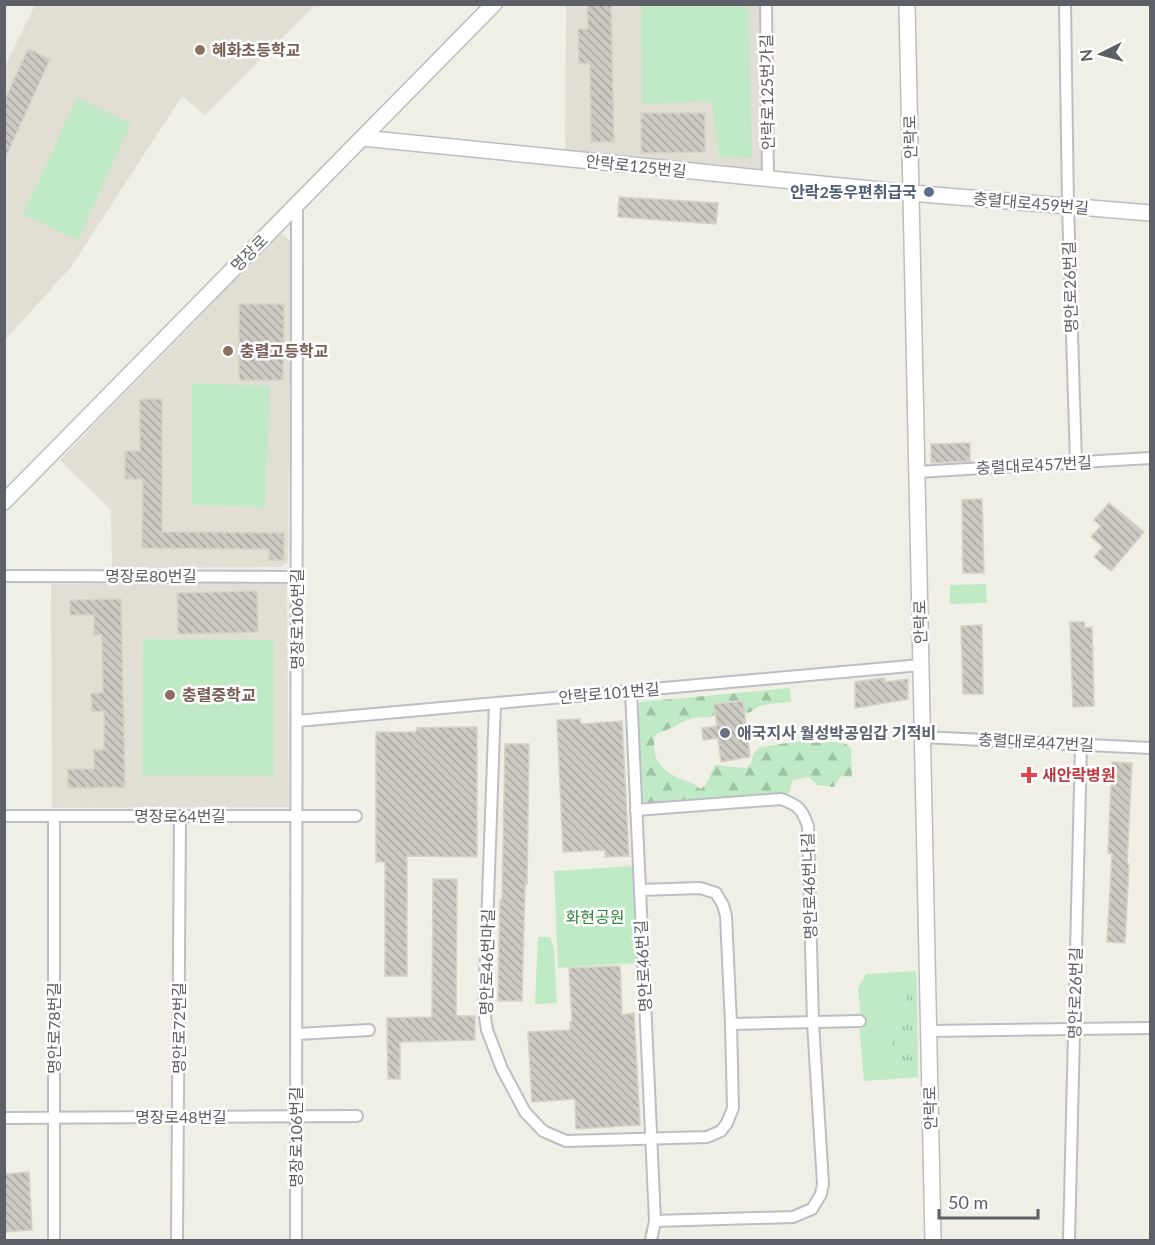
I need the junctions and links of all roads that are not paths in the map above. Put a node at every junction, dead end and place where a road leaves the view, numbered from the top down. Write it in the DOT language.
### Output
graph roads {
  1 [pos="494,4"];
  2 [pos="766,4"];
  3 [pos="907,4"];
  4 [pos="1065,4"];
  5 [pos="362,138"];
  6 [pos="768,178"];
  7 [pos="911,193"];
  8 [pos="297,204"];
  9 [pos="1068,206"];
  10 [pos="1150,213"];
  11 [pos="1150,458"];
  12 [pos="1076,462"];
  13 [pos="917,472"];
  14 [pos="4,502"];
  15 [pos="4,576"];
  16 [pos="297,577"];
  17 [pos="921,665"];
  18 [pos="631,691"];
  19 [pos="495,704"];
  20 [pos="297,722"];
  21 [pos="922,737"];
  22 [pos="1081,745"];
  23 [pos="1150,748"];
  24 [pos="636,810"];
  25 [pos="4,816"];
  26 [pos="54,816"];
  27 [pos="180,816"];
  28 [pos="297,816"];
  29 [pos="356,816"];
  30 [pos="640,890"];
  31 [pos="860,1021"];
  32 [pos="813,1023"];
  33 [pos="731,1024"];
  34 [pos="1150,1028"];
  35 [pos="1074,1029"];
  36 [pos="369,1030"];
  37 [pos="929,1031"];
  38 [pos="297,1034"];
  39 [pos="357,1116"];
  40 [pos="178,1117"];
  41 [pos="296,1117"];
  42 [pos="4,1118"];
  43 [pos="54,1118"];
  44 [pos="651,1138"];
  45 [pos="655,1221"];
  46 [pos="54,1240"];
  47 [pos="177,1240"];
  48 [pos="296,1240"];
  49 [pos="651,1240"];
  50 [pos="933,1240"];
  51 [pos="1069,1240"];
  1 -- 5 [label="main road, 명장로"];
  2 -- 6 [label="street, 안락로125번가길"];
  3 -- 7 [label="main road, 안락로"];
  4 -- 9 [label="street, 명안로26번길"];
  5 -- 6 [label="main road, 안락로125번길"];
  5 -- 8 [label="main road, 명장로"];
  6 -- 7 [label="main road, 안락로125번길"];
  7 -- 9 [label="main road, 충렬대로459번길"];
  7 -- 13 [label="main road, 안락로"];
  8 -- 14 [label="main road, 명장로"];
  8 -- 16 [label="street, 명장로106번길"];
  9 -- 10 [label="main road, 충렬대로459번길"];
  9 -- 12 [label="street, 명안로26번길"];
  11 -- 12 [label="street, 충렬대로457번길"];
  12 -- 13 [label="street, 충렬대로457번길"];
  13 -- 17 [label="main road, 안락로"];
  15 -- 16 [label="street, 명장로80번길"];
  16 -- 20 [label="street, 명장로106번길"];
  17 -- 18 [label="street, 안락로101번길"];
  17 -- 21 [label="main road, 안락로"];
  18 -- 19 [label="street, 안락로101번길"];
  18 -- 24 [label="street, 명안로46번길"];
  19 -- 20 [label="street, 안락로101번길"];
  19 -- 44 [label="street, 명안로46번마길"];
  20 -- 28 [label="street, 명장로106번길"];
  21 -- 22 [label="street, 충렬대로447번길"];
  21 -- 37 [label="main road, 안락로"];
  22 -- 23 [label="street, 충렬대로447번길"];
  22 -- 35 [label="street, 명안로26번길"];
  24 -- 30 [label="street, 명안로46번길"];
  24 -- 32 [label="street, 명안로46번나길"];
  25 -- 26 [label="street, 명장로64번길"];
  26 -- 27 [label="street, 명장로64번길"];
  26 -- 43 [label="street, 명안로78번길"];
  27 -- 28 [label="street, 명장로64번길"];
  27 -- 40 [label="street, 명안로72번길"];
  28 -- 29 [label="street, 명장로64번길"];
  28 -- 38 [label="street, 명장로106번길"];
  30 -- 33 [label="street, 명안로46번마길"];
  30 -- 44 [label="street, 명안로46번길"];
  31 -- 32 [label="street"];
  32 -- 33 [label="street"];
  32 -- 45 [label="street, 명안로46번나길"];
  33 -- 44 [label="street, 명안로46번마길"];
  34 -- 35 [label="street"];
  35 -- 37 [label="street"];
  35 -- 51 [label="street, 명안로26번길"];
  36 -- 38 [label="street"];
  37 -- 50 [label="main road, 안락로"];
  38 -- 41 [label="street, 명장로106번길"];
  39 -- 41 [label="street, 명장로48번길"];
  40 -- 41 [label="street, 명장로48번길"];
  40 -- 43 [label="street, 명장로48번길"];
  40 -- 47 [label="street, 명안로72번길"];
  41 -- 48 [label="street, 명장로106번길"];
  42 -- 43 [label="street, 명장로48번길"];
  43 -- 46 [label="street, 명안로78번길"];
  44 -- 45 [label="street, 명안로46번길"];
  45 -- 49 [label="street, 명안로46번길"];
}
